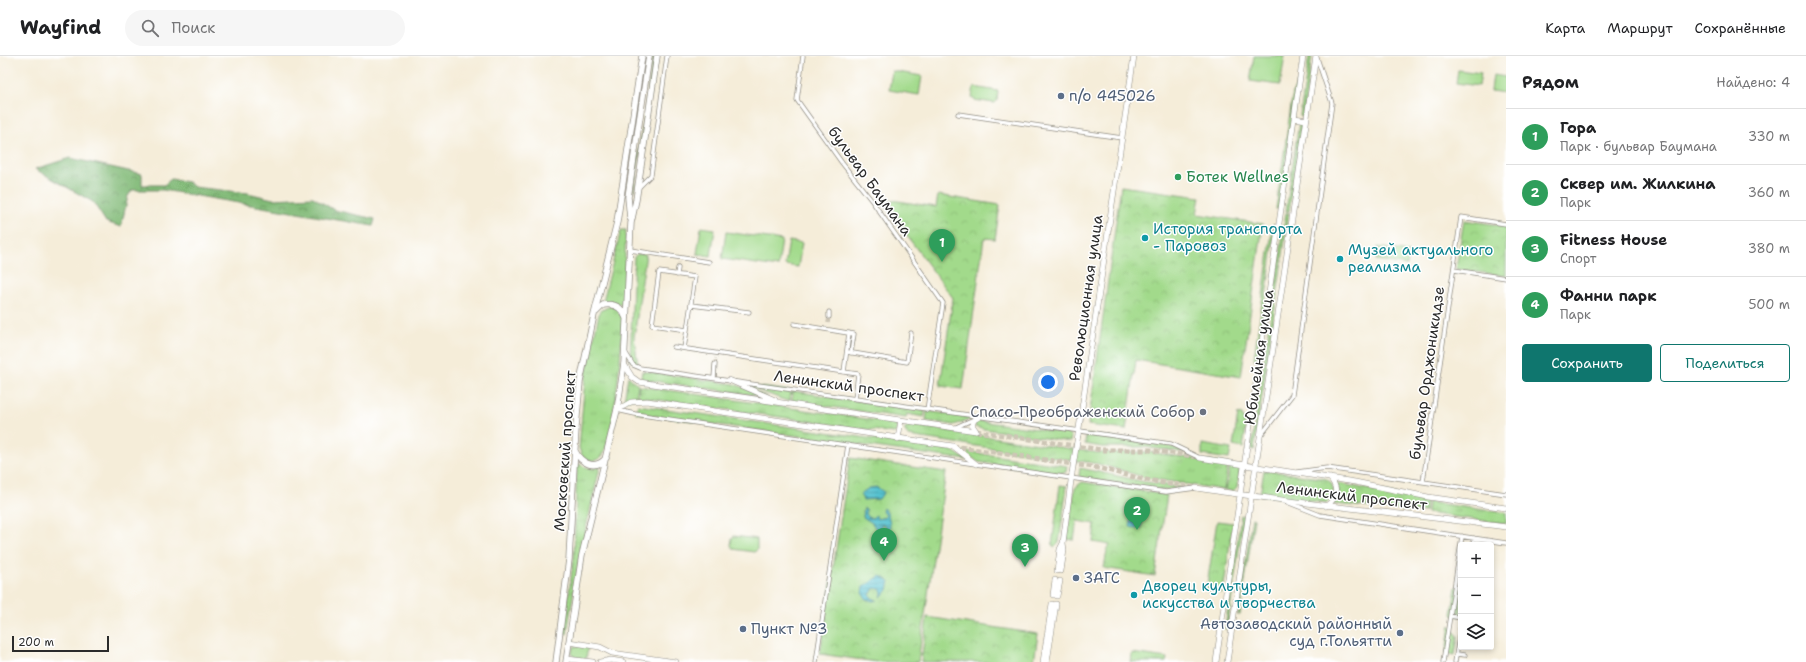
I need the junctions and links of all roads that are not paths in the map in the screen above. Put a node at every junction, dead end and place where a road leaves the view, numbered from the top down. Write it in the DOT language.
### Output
graph roads {
  1 [pos="642,56"];
  2 [pos="649,56"];
  3 [pos="657,56"];
  4 [pos="667,56"];
  5 [pos="803,56"];
  6 [pos="1134,56"];
  7 [pos="1304,56"];
  8 [pos="1316,56"];
  9 [pos="958,114"];
  10 [pos="1295,118"];
  11 [pos="1306,120"];
  12 [pos="1122,138"];
  13 [pos="638,188"];
  14 [pos="628,197"];
  15 [pos="618,220"];
  16 [pos="630,221"];
  17 [pos="1506,224"];
  18 [pos="630,250"];
  19 [pos="709,262"];
  20 [pos="678,268"];
  21 [pos="1454,270"];
  22 [pos="677,275"];
  23 [pos="1506,278"];
  24 [pos="690,305"];
  25 [pos="749,312"];
  26 [pos="829,312"];
  27 [pos="594,315"];
  28 [pos="828,317"];
  29 [pos="627,319"];
  30 [pos="828,323"];
  31 [pos="794,324"];
  32 [pos="687,330"];
  33 [pos="827,330"];
  34 [pos="849,333"];
  35 [pos="911,333"];
  36 [pos="674,347"];
  37 [pos="684,348"];
  38 [pos="625,351"];
  39 [pos="846,352"];
  40 [pos="717,353"];
  41 [pos="852,353"];
  42 [pos="716,358"];
  43 [pos="624,364"];
  44 [pos="716,364"];
  45 [pos="844,372"];
  46 [pos="714,378"];
  47 [pos="730,380"];
  48 [pos="855,399"];
  49 [pos="784,403"];
  50 [pos="618,410"];
  51 [pos="927,410"];
  52 [pos="978,417"];
  53 [pos="901,420"];
  54 [pos="954,428"];
  55 [pos="1078,433"];
  56 [pos="1260,436"];
  57 [pos="898,439"];
  58 [pos="848,445"];
  59 [pos="574,451"];
  60 [pos="607,456"];
  61 [pos="1200,458"];
  62 [pos="976,464"];
  63 [pos="1245,464"];
  64 [pos="1256,466"];
  65 [pos="1295,472"];
  66 [pos="1072,476"];
  67 [pos="1330,478"];
  68 [pos="1423,482"];
  69 [pos="1196,488"];
  70 [pos="1241,494"];
  71 [pos="1506,494"];
  72 [pos="1251,496"];
  73 [pos="1282,500"];
  74 [pos="1326,506"];
  75 [pos="1506,508"];
  76 [pos="1506,527"];
  77 [pos="1462,536"];
  78 [pos="1474,538"];
  79 [pos="1473,542"];
  80 [pos="1506,542"];
  81 [pos="1059,571"];
  82 [pos="1057,581"];
  83 [pos="1055,596"];
  84 [pos="1450,616"];
  85 [pos="1458,617"];
  86 [pos="559,640"];
  87 [pos="569,642"];
  88 [pos="1458,646"];
  89 [pos="602,648"];
  90 [pos="612,653"];
  91 [pos="1457,654"];
  92 [pos="1465,655"];
  93 [pos="556,660"];
  94 [pos="567,660"];
  95 [pos="611,660"];
  96 [pos="593,662"];
  97 [pos="600,662"];
  98 [pos="623,662"];
  99 [pos="676,662"];
  100 [pos="816,662"];
  101 [pos="1043,662"];
  102 [pos="1047,662"];
  103 [pos="1216,662"];
  104 [pos="1227,662"];
  105 [pos="1443,662"];
  106 [pos="1455,662"];
  1 -- 15 [label="main road, Московский проспект"];
  2 -- 14 [label="main road, Московский проспект"];
  3 -- 13 [label="main road, Московский проспект"];
  4 -- 13 [label="street"];
  5 -- 51 [label="street, бульвар Баумана"];
  6 -- 12 [label="main road, Революционная улица"];
  7 -- 10 [label="main road, Юбилейная улица"];
  8 -- 11 [label="main road, Юбилейная улица"];
  8 -- 56 [label="street"];
  9 -- 12 [label="street"];
  10 -- 11 [label="main road"];
  10 -- 63 [label="main road, Юбилейная улица"];
  11 -- 56 [label="main road, Юбилейная улица"];
  12 -- 55 [label="main road, Революционная улица"];
  13 -- 16 [label="main road, Московский проспект"];
  14 -- 15 [label="main road, Московский проспект"];
  14 -- 16 [label="main road, Московский проспект"];
  15 -- 16 [label="main road"];
  15 -- 27 [label="main road, Московский проспект"];
  16 -- 18 [label="main road, Московский проспект"];
  17 -- 21 [label="street, бульвар Орджоникидзе"];
  18 -- 19 [label="street"];
  18 -- 29 [label="main road, Московский проспект"];
  20 -- 22 [label="street"];
  21 -- 23 [label="street"];
  21 -- 68 [label="street, бульвар Орджоникидзе"];
  22 -- 24 [label="street"];
  22 -- 32 [label="street"];
  24 -- 25 [label="street"];
  24 -- 32 [label="street"];
  26 -- 28 [label="street"];
  27 -- 29 [label="main road"];
  27 -- 59 [label="main road, Московский проспект"];
  29 -- 38 [label="main road, Московский проспект"];
  30 -- 33 [label="street"];
  31 -- 33 [label="street"];
  32 -- 37 [label="street"];
  33 -- 34 [label="street"];
  34 -- 39 [label="street"];
  34 -- 41 [label="street"];
  35 -- 41 [label="street"];
  36 -- 37 [label="street"];
  37 -- 40 [label="street"];
  38 -- 43 [label="main road, Московский проспект"];
  38 -- 46 [label="street, Ленинский проспект"];
  39 -- 41 [label="street"];
  39 -- 45 [label="street"];
  40 -- 42 [label="street"];
  40 -- 45 [label="street"];
  43 -- 49 [label="main road, Ленинский проспект"];
  43 -- 50 [label="main road, Московский проспект"];
  44 -- 46 [label="street"];
  45 -- 48 [label="street"];
  46 -- 47 [label="street, Ленинский проспект"];
  47 -- 48 [label="street, Ленинский проспект"];
  47 -- 49 [label="main road"];
  48 -- 51 [label="street, Ленинский проспект"];
  49 -- 53 [label="main road, Ленинский проспект"];
  50 -- 57 [label="main road"];
  50 -- 58 [label="street"];
  50 -- 60 [label="main road, Московский проспект"];
  51 -- 52 [label="street, Ленинский проспект"];
  52 -- 54 [label="street"];
  52 -- 54 [label="main road, Ленинский проспект"];
  52 -- 55 [label="street, Ленинский проспект"];
  53 -- 54 [label="main road, Ленинский проспект"];
  53 -- 57 [label="main road"];
  55 -- 61 [label="street, Ленинский проспект"];
  55 -- 66 [label="main road, Революционная улица, bridge"];
  56 -- 64 [label="main road, Юбилейная улица"];
  57 -- 62 [label="main road"];
  58 -- 62 [label="street"];
  58 -- 100 [label="street"];
  59 -- 60 [label="main road"];
  59 -- 86 [label="main road, Московский проспект"];
  60 -- 87 [label="main road, Московский проспект"];
  61 -- 63 [label="main road, Ленинский проспект"];
  62 -- 66 [label="street"];
  63 -- 64 [label="main road, Ленинский проспект"];
  63 -- 70 [label="main road, Юбилейная улица"];
  64 -- 65 [label="main road, Ленинский проспект"];
  64 -- 72 [label="main road, Юбилейная улица"];
  65 -- 67 [label="main road, Ленинский проспект"];
  65 -- 68 [label="street"];
  66 -- 69 [label="street"];
  66 -- 81 [label="main road, Революционная улица"];
  67 -- 74 [label="main road"];
  67 -- 75 [label="main road, Ленинский проспект"];
  68 -- 71 [label="street"];
  69 -- 70 [label="main road, Ленинский проспект"];
  70 -- 72 [label="main road, Ленинский проспект"];
  70 -- 103 [label="main road, Юбилейная улица"];
  72 -- 73 [label="main road, Ленинский проспект"];
  72 -- 104 [label="main road, Юбилейная улица"];
  73 -- 74 [label="main road, Ленинский проспект"];
  73 -- 77 [label="street"];
  74 -- 76 [label="main road, Ленинский проспект"];
  77 -- 78 [label="street"];
  77 -- 84 [label="street"];
  78 -- 79 [label="street"];
  78 -- 80 [label="street"];
  82 -- 83 [label="main road"];
  84 -- 85 [label="street"];
  84 -- 105 [label="street"];
  86 -- 87 [label="main road"];
  86 -- 93 [label="main road, Московский проспект"];
  87 -- 89 [label="main road"];
  87 -- 94 [label="main road, Московский проспект"];
  88 -- 91 [label="street"];
  89 -- 90 [label="main road"];
  89 -- 97 [label="main road"];
  90 -- 95 [label="main road"];
  90 -- 99 [label="main road"];
  91 -- 92 [label="street"];
  91 -- 106 [label="street"];
  93 -- 94 [label="main road"];
  94 -- 96 [label="main road"];
  95 -- 97 [label="main road"];
  95 -- 98 [label="main road"];
  101 -- 102 [label="main road"];
}
